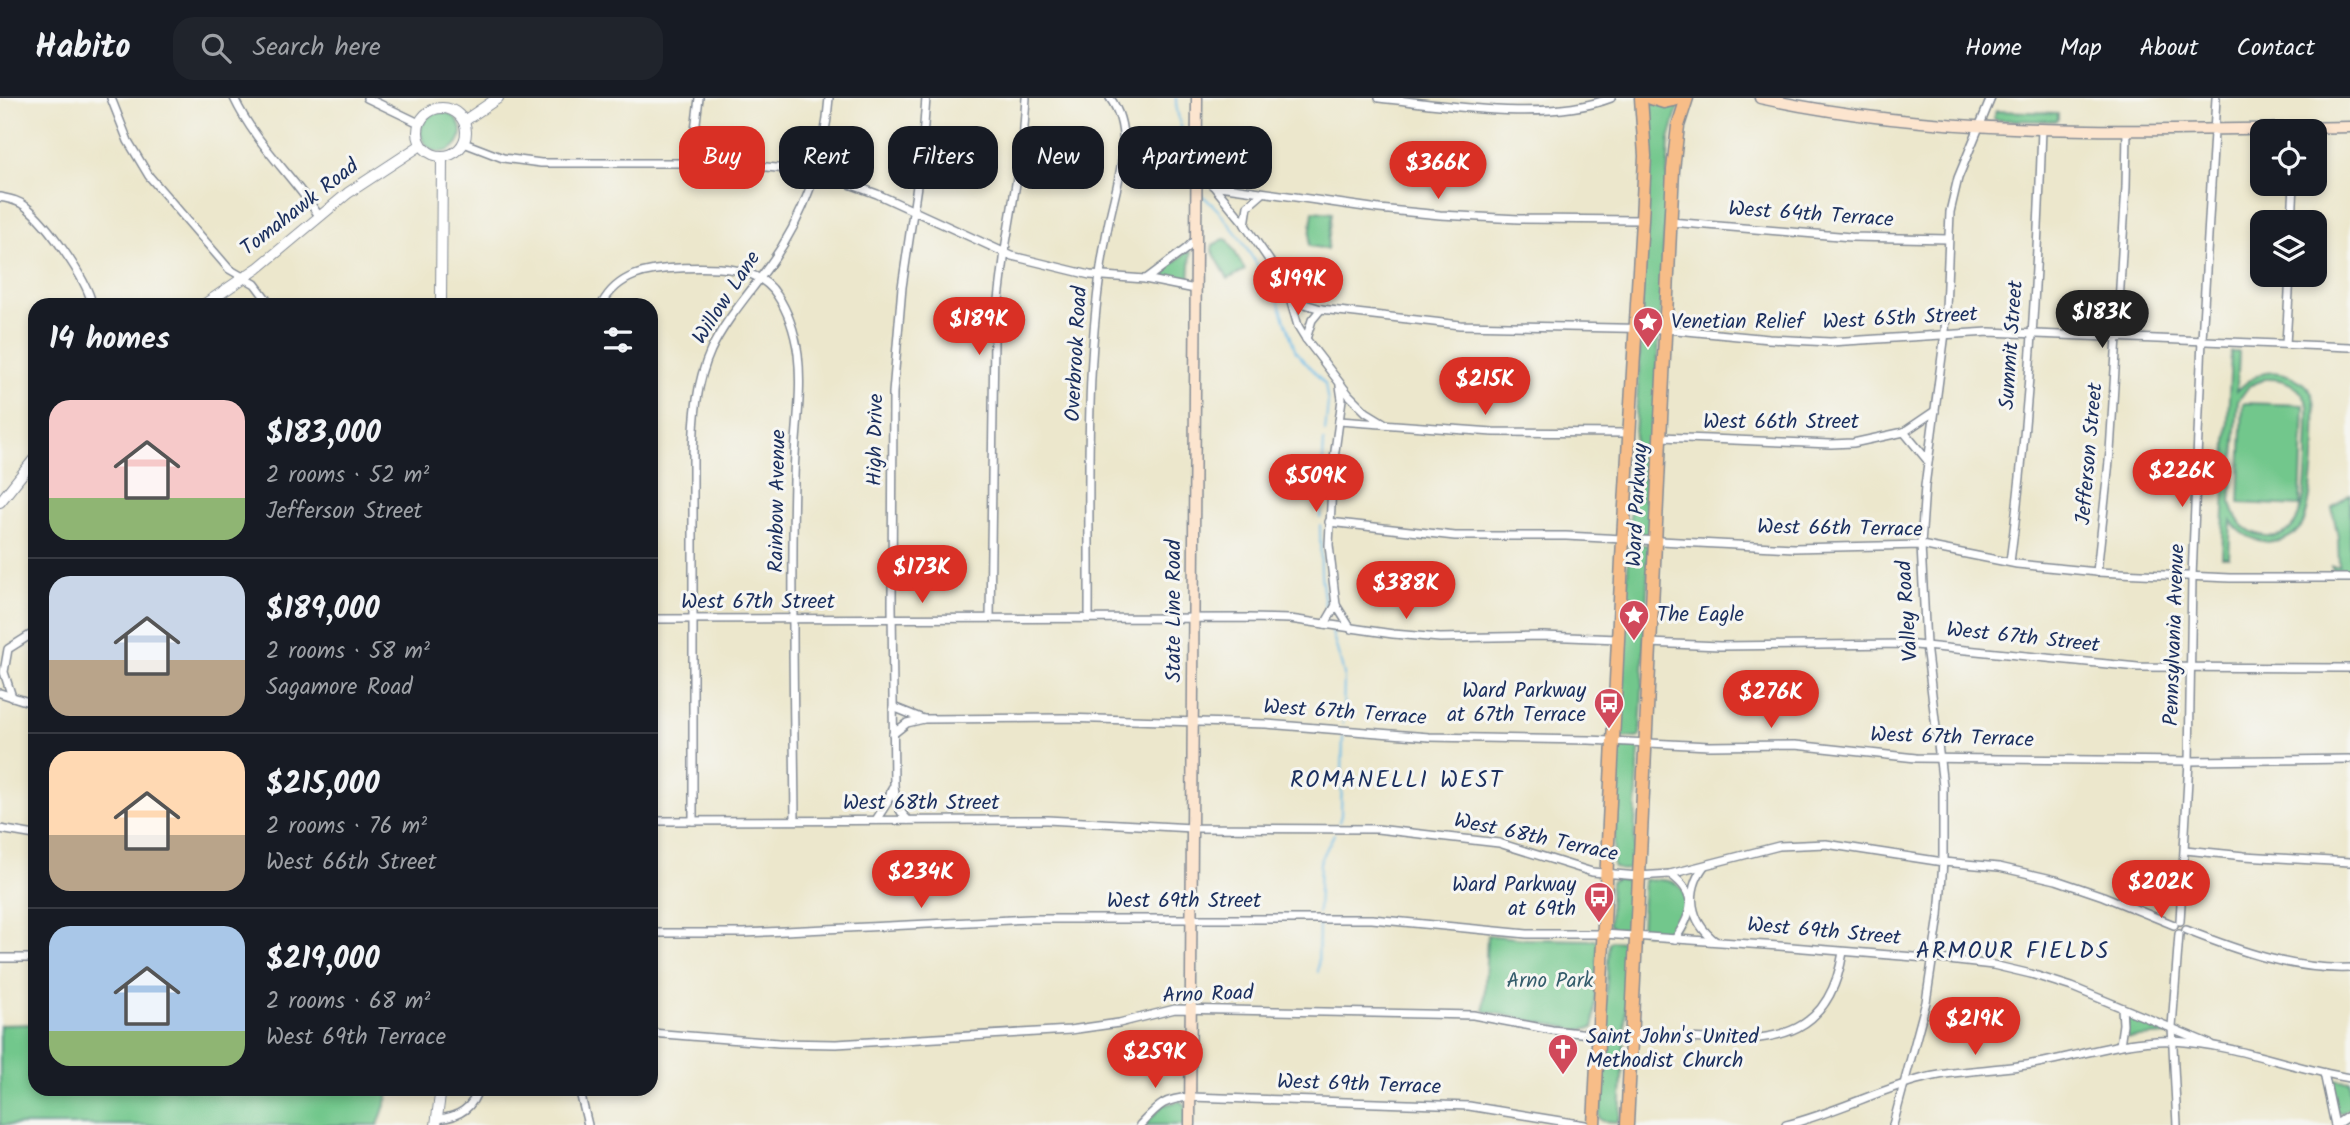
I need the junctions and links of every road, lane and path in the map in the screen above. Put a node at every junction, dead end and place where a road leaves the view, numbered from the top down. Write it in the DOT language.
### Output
graph roads {
  1 [pos="111,98"];
  2 [pos="234,98"];
  3 [pos="367,98"];
  4 [pos="431,98"];
  5 [pos="453,98"];
  6 [pos="498,98"];
  7 [pos="699,98"];
  8 [pos="829,98"];
  9 [pos="926,98"];
  10 [pos="1026,98"];
  11 [pos="1110,98"];
  12 [pos="1197,98"];
  13 [pos="1379,98"];
  14 [pos="1611,98"];
  15 [pos="1641,98"];
  16 [pos="1651,98"];
  17 [pos="1684,98"];
  18 [pos="1760,98"];
  19 [pos="1991,98"];
  20 [pos="2216,98"];
  21 [pos="453,110"];
  22 [pos="431,111"];
  23 [pos="464,121"];
  24 [pos="419,123"];
  25 [pos="696,126"];
  26 [pos="827,126"];
  27 [pos="1197,126"];
  28 [pos="1978,127"];
  29 [pos="2350,127"];
  30 [pos="2327,128"];
  31 [pos="2216,129"];
  32 [pos="2250,129"];
  33 [pos="2042,130"];
  34 [pos="2127,130"];
  35 [pos="464,143"];
  36 [pos="421,145"];
  37 [pos="442,157"];
  38 [pos="679,163"];
  39 [pos="809,189"];
  40 [pos="866,189"];
  41 [pos="1196,189"];
  42 [pos="1215,189"];
  43 [pos="1238,189"];
  44 [pos="1263,193"];
  45 [pos="0,197"];
  46 [pos="913,210"];
  47 [pos="319,216"];
  48 [pos="1642,220"];
  49 [pos="1670,222"];
  50 [pos="1245,225"];
  51 [pos="1196,239"];
  52 [pos="1948,239"];
  53 [pos="1005,252"];
  54 [pos="1100,276"];
  55 [pos="243,277"];
  56 [pos="759,279"];
  57 [pos="1145,279"];
  58 [pos="2289,287"];
  59 [pos="1195,289"];
  60 [pos="1289,295"];
  61 [pos="89,298"];
  62 [pos="213,298"];
  63 [pos="265,298"];
  64 [pos="441,298"];
  65 [pos="606,298"];
  66 [pos="1321,309"];
  67 [pos="1636,329"];
  68 [pos="1666,329"];
  69 [pos="1945,333"];
  70 [pos="2031,333"];
  71 [pos="2116,337"];
  72 [pos="1306,339"];
  73 [pos="2202,340"];
  74 [pos="2286,344"];
  75 [pos="2350,347"];
  76 [pos="1340,386"];
  77 [pos="1935,411"];
  78 [pos="1339,421"];
  79 [pos="1388,425"];
  80 [pos="1904,432"];
  81 [pos="1630,433"];
  82 [pos="1661,437"];
  83 [pos="1928,462"];
  84 [pos="28,467"];
  85 [pos="0,502"];
  86 [pos="1329,522"];
  87 [pos="1623,539"];
  88 [pos="1655,541"];
  89 [pos="1922,545"];
  90 [pos="2010,562"];
  91 [pos="2097,572"];
  92 [pos="2192,577"];
  93 [pos="2350,578"];
  94 [pos="1336,605"];
  95 [pos="1193,617"];
  96 [pos="990,618"];
  97 [pos="1089,618"];
  98 [pos="794,619"];
  99 [pos="892,619"];
  100 [pos="658,620"];
  101 [pos="693,620"];
  102 [pos="1325,624"];
  103 [pos="1351,629"];
  104 [pos="28,636"];
  105 [pos="1619,639"];
  106 [pos="1650,643"];
  107 [pos="1926,645"];
  108 [pos="4,650"];
  109 [pos="2190,668"];
  110 [pos="2350,668"];
  111 [pos="0,693"];
  112 [pos="12,696"];
  113 [pos="28,702"];
  114 [pos="893,707"];
  115 [pos="924,719"];
  116 [pos="1192,722"];
  117 [pos="893,734"];
  118 [pos="1614,741"];
  119 [pos="1645,743"];
  120 [pos="1940,758"];
  121 [pos="2350,759"];
  122 [pos="2189,761"];
  123 [pos="894,784"];
  124 [pos="795,820"];
  125 [pos="876,820"];
  126 [pos="908,820"];
  127 [pos="658,821"];
  128 [pos="693,821"];
  129 [pos="1192,828"];
  130 [pos="0,829"];
  131 [pos="28,834"];
  132 [pos="2185,850"];
  133 [pos="1943,862"];
  134 [pos="2350,862"];
  135 [pos="1704,866"];
  136 [pos="1607,874"];
  137 [pos="1670,874"];
  138 [pos="1638,876"];
  139 [pos="1691,901"];
  140 [pos="1191,919"];
  141 [pos="2177,923"];
  142 [pos="2182,932"];
  143 [pos="658,933"];
  144 [pos="1604,934"];
  145 [pos="1636,936"];
  146 [pos="1675,939"];
  147 [pos="1715,941"];
  148 [pos="1843,952"];
  149 [pos="0,958"];
  150 [pos="28,958"];
  151 [pos="1932,958"];
  152 [pos="2350,968"];
  153 [pos="2122,1008"];
  154 [pos="1190,1009"];
  155 [pos="2172,1027"];
  156 [pos="658,1034"];
  157 [pos="1599,1035"];
  158 [pos="1632,1036"];
  159 [pos="2172,1041"];
  160 [pos="2210,1044"];
  161 [pos="2120,1045"];
  162 [pos="2324,1073"];
  163 [pos="2350,1077"];
  164 [pos="1904,1084"];
  165 [pos="440,1096"];
  166 [pos="474,1096"];
  167 [pos="581,1096"];
  168 [pos="1191,1097"];
  169 [pos="2350,1115"];
  170 [pos="437,1122"];
  171 [pos="589,1124"];
  172 [pos="1140,1125"];
  173 [pos="1190,1125"];
  174 [pos="1585,1125"];
  175 [pos="1594,1125"];
  176 [pos="1627,1125"];
  177 [pos="1786,1125"];
  178 [pos="1893,1125"];
  179 [pos="2177,1125"];
  180 [pos="2335,1125"];
  1 -- 55 [label="street"];
  2 -- 47 [label="street"];
  3 -- 24 [label="street"];
  4 -- 22 [label="street"];
  5 -- 21 [label="street"];
  6 -- 23 [label="street"];
  7 -- 25 [label="street"];
  8 -- 26 [label="street, Willow Lane"];
  9 -- 46 [label="street, High Drive"];
  10 -- 53 [label="street"];
  11 -- 54 [label="street, Overbrook Road"];
  12 -- 27 [label="main road, State Line Road"];
  13 -- 14 [label="street"];
  15 -- 48 [label="main road, Ward Parkway"];
  16 -- 17 [label="main road"];
  17 -- 49 [label="main road, Ward Parkway"];
  18 -- 28 [label="main road"];
  19 -- 28 [label="street, Valley Road"];
  20 -- 31 [label="street, Pennsylvania Avenue"];
  21 -- 22 [label="street"];
  21 -- 23 [label="street"];
  22 -- 24 [label="street"];
  23 -- 35 [label="street"];
  24 -- 36 [label="street"];
  28 -- 33 [label="main road"];
  28 -- 52 [label="street, Valley Road"];
  29 -- 30 [label="main road"];
  31 -- 32 [label="main road"];
  31 -- 34 [label="main road"];
  31 -- 73 [label="street, Pennsylvania Avenue"];
  33 -- 34 [label="main road"];
  33 -- 70 [label="street, Summit Street"];
  34 -- 71 [label="street, Jefferson Street"];
  35 -- 37 [label="street"];
  35 -- 38 [label="street"];
  36 -- 37 [label="street"];
  36 -- 47 [label="street, Tomahawk Road"];
  37 -- 64 [label="street"];
  39 -- 56 [label="street, Willow Lane"];
  40 -- 46 [label="street"];
  41 -- 51 [label="main road, State Line Road"];
  42 -- 50 [label="street"];
  43 -- 44 [label="street"];
  44 -- 48 [label="street"];
  44 -- 50 [label="street"];
  45 -- 61 [label="street"];
  46 -- 53 [label="street"];
  46 -- 99 [label="street, High Drive"];
  47 -- 55 [label="street, Tomahawk Road"];
  48 -- 67 [label="main road, Ward Parkway"];
  49 -- 52 [label="street, West 64th Terrace"];
  49 -- 68 [label="main road, Ward Parkway"];
  50 -- 60 [label="street"];
  51 -- 57 [label="street"];
  51 -- 59 [label="main road, State Line Road"];
  52 -- 69 [label="street, Valley Road"];
  53 -- 54 [label="street"];
  53 -- 96 [label="street"];
  54 -- 57 [label="street"];
  54 -- 97 [label="street, Overbrook Road"];
  55 -- 62 [label="street, Tomahawk Road"];
  55 -- 63 [label="street"];
  56 -- 65 [label="street"];
  56 -- 98 [label="street, Rainbow Avenue"];
  56 -- 101 [label="street, Willow Lane"];
  57 -- 59 [label="street"];
  58 -- 74 [label="street"];
  59 -- 95 [label="main road, State Line Road"];
  60 -- 66 [label="street, West 65th Street"];
  60 -- 72 [label="street"];
  66 -- 67 [label="street, West 65th Street"];
  66 -- 72 [label="street"];
  67 -- 68 [label="street, West 65th Street"];
  67 -- 81 [label="main road, Ward Parkway"];
  68 -- 69 [label="street, West 65th Street"];
  68 -- 82 [label="main road, Ward Parkway"];
  69 -- 70 [label="street, West 65th Street"];
  69 -- 77 [label="street, Valley Road"];
  70 -- 71 [label="street, West 65th Street"];
  70 -- 90 [label="street, Summit Street"];
  71 -- 73 [label="street, West 65th Street"];
  71 -- 91 [label="street, Jefferson Street"];
  72 -- 76 [label="street"];
  73 -- 74 [label="street, West 65th Street"];
  73 -- 92 [label="street, Pennsylvania Avenue"];
  74 -- 75 [label="street, West 65th Street"];
  76 -- 78 [label="street"];
  76 -- 79 [label="street"];
  77 -- 80 [label="street"];
  77 -- 83 [label="street, Valley Road"];
  78 -- 79 [label="street"];
  78 -- 86 [label="street"];
  79 -- 81 [label="street"];
  80 -- 82 [label="street, West 66th Street"];
  80 -- 83 [label="street"];
  81 -- 87 [label="main road, Ward Parkway"];
  82 -- 88 [label="main road, Ward Parkway"];
  83 -- 89 [label="street, Valley Road"];
  84 -- 85 [label="street"];
  86 -- 87 [label="street, West 66th Terrace"];
  86 -- 94 [label="street"];
  87 -- 88 [label="street, West 66th Terrace"];
  87 -- 105 [label="main road, Ward Parkway"];
  88 -- 89 [label="street, West 66th Terrace"];
  88 -- 106 [label="main road, Ward Parkway"];
  89 -- 90 [label="street, West 66th Terrace"];
  89 -- 107 [label="street, Valley Road"];
  90 -- 91 [label="street, West 66th Terrace"];
  91 -- 92 [label="street, West 66th Terrace"];
  92 -- 93 [label="street, West 66th Terrace"];
  92 -- 109 [label="street, Pennsylvania Avenue"];
  94 -- 102 [label="street"];
  94 -- 103 [label="street"];
  95 -- 97 [label="street, West 67th Street"];
  95 -- 102 [label="street, West 67th Street"];
  95 -- 116 [label="main road, State Line Road"];
  96 -- 97 [label="street, West 67th Street"];
  96 -- 99 [label="street, West 67th Street"];
  98 -- 99 [label="street, West 67th Street"];
  98 -- 101 [label="street, West 67th Street"];
  98 -- 124 [label="street, Rainbow Avenue"];
  99 -- 114 [label="street, High Drive"];
  100 -- 101 [label="street, West 67th Street"];
  101 -- 128 [label="street, Willow Lane"];
  102 -- 103 [label="street, West 67th Street"];
  103 -- 105 [label="street, West 67th Street"];
  104 -- 108 [label="street"];
  105 -- 118 [label="main road, Ward Parkway"];
  106 -- 107 [label="street, West 67th Street"];
  106 -- 119 [label="main road, Ward Parkway"];
  107 -- 109 [label="street, West 67th Street"];
  107 -- 120 [label="street, Valley Road"];
  108 -- 112 [label="street"];
  109 -- 110 [label="street, West 67th Street"];
  109 -- 122 [label="street, Pennsylvania Avenue"];
  111 -- 112 [label="street"];
  112 -- 113 [label="street"];
  114 -- 115 [label="street, West 67th Terrace"];
  114 -- 117 [label="street, High Drive"];
  115 -- 116 [label="street, West 67th Terrace"];
  115 -- 117 [label="street, West 67th Terrace"];
  116 -- 118 [label="street, West 67th Terrace"];
  116 -- 129 [label="main road, State Line Road"];
  117 -- 123 [label="street, High Drive"];
  118 -- 119 [label="street, West 67th Terrace"];
  118 -- 136 [label="main road, Ward Parkway"];
  119 -- 120 [label="street, West 67th Terrace"];
  119 -- 138 [label="main road, Ward Parkway"];
  120 -- 122 [label="street, West 67th Terrace"];
  120 -- 133 [label="street, Valley Road"];
  121 -- 122 [label="street, West 67th Terrace"];
  122 -- 132 [label="street, Pennsylvania Avenue"];
  123 -- 125 [label="street, High Drive"];
  123 -- 126 [label="street, High Drive"];
  124 -- 125 [label="street, West 68th Street"];
  124 -- 128 [label="street, West 68th Street"];
  125 -- 126 [label="street, West 68th Street"];
  126 -- 129 [label="street, West 68th Street"];
  127 -- 128 [label="street, West 68th Street"];
  129 -- 136 [label="street, West 68th Terrace"];
  129 -- 140 [label="main road, State Line Road"];
  130 -- 131 [label="street"];
  132 -- 134 [label="street"];
  132 -- 141 [label="street, Pennsylvania Avenue"];
  133 -- 135 [label="street, West 68th Terrace"];
  133 -- 141 [label="street, West 68th Terrace"];
  133 -- 151 [label="street, Valley Road"];
  135 -- 137 [label="street, West 68th Terrace"];
  135 -- 139 [label="street"];
  136 -- 138 [label="street, West 68th Terrace"];
  136 -- 144 [label="main road, Ward Parkway"];
  137 -- 138 [label="street, West 68th Terrace"];
  137 -- 139 [label="street, West 69th Street"];
  138 -- 145 [label="main road, Ward Parkway"];
  139 -- 146 [label="street"];
  139 -- 147 [label="street, West 69th Street"];
  140 -- 143 [label="street, West 69th Street"];
  140 -- 144 [label="street, West 69th Street"];
  140 -- 154 [label="main road, State Line Road"];
  141 -- 142 [label="street"];
  142 -- 152 [label="street"];
  142 -- 155 [label="street"];
  144 -- 145 [label="street, West 69th Street"];
  144 -- 157 [label="main road, Ward Parkway"];
  145 -- 146 [label="street, West 69th Street"];
  145 -- 158 [label="main road, Ward Parkway"];
  146 -- 147 [label="street, West 69th Street"];
  147 -- 148 [label="street, West 69th Street"];
  148 -- 151 [label="street, West 69th Street"];
  148 -- 158 [label="street"];
  149 -- 150 [label="street"];
  151 -- 153 [label="street, West 69th Street"];
  151 -- 164 [label="street, Valley Road"];
  153 -- 155 [label="street, West 69th Street"];
  153 -- 161 [label="street"];
  154 -- 156 [label="street, Arno Road"];
  154 -- 157 [label="street, Arno Road"];
  154 -- 168 [label="main road, State Line Road"];
  155 -- 159 [label="street"];
  155 -- 160 [label="street, West 69th Street"];
  157 -- 175 [label="main road, Ward Parkway"];
  158 -- 176 [label="main road, Ward Parkway"];
  159 -- 160 [label="street"];
  159 -- 161 [label="street"];
  159 -- 179 [label="street"];
  160 -- 162 [label="street"];
  161 -- 164 [label="street"];
  162 -- 163 [label="street"];
  162 -- 180 [label="street"];
  164 -- 177 [label="street"];
  164 -- 178 [label="street, Valley Road"];
  165 -- 170 [label="street"];
  166 -- 170 [label="street"];
  167 -- 171 [label="street"];
  168 -- 172 [label="street, West 69th Terrace"];
  168 -- 173 [label="main road, State Line Road"];
  168 -- 174 [label="street, West 69th Terrace"];
  169 -- 180 [label="street"];
}
